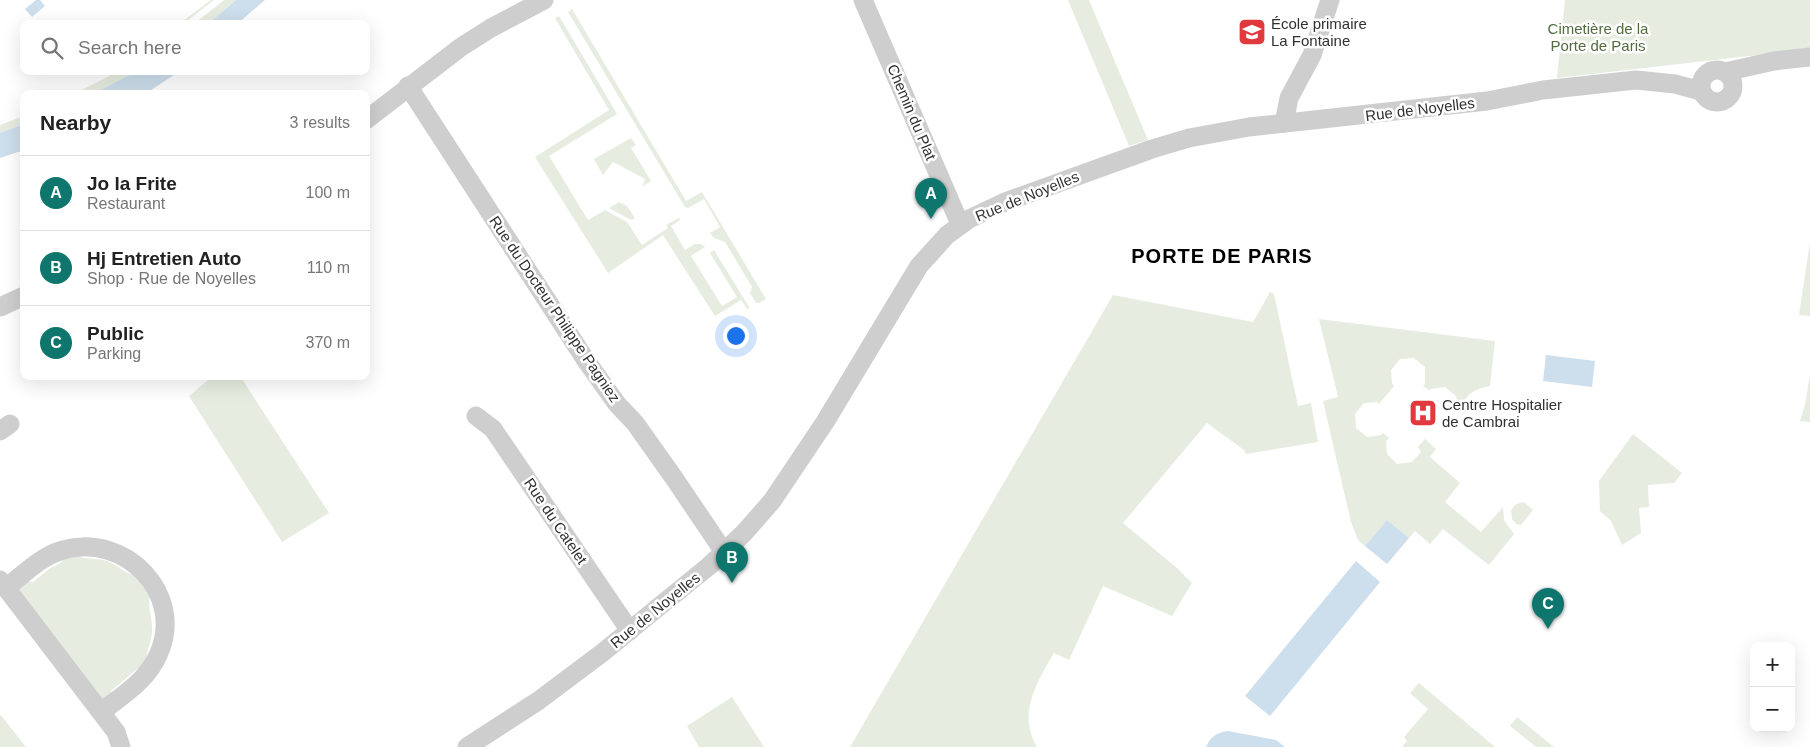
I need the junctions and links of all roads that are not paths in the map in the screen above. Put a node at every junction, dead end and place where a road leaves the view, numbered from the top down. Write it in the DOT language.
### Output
graph roads {
  1 [pos="544,0"];
  2 [pos="863,0"];
  3 [pos="1330,0"];
  4 [pos="1810,57"];
  5 [pos="1810,64"];
  6 [pos="1729,79"];
  7 [pos="1702,84"];
  8 [pos="408,86"];
  9 [pos="370,117"];
  10 [pos="1284,123"];
  11 [pos="960,224"];
  12 [pos="20,298"];
  13 [pos="0,307"];
  14 [pos="476,416"];
  15 [pos="724,552"];
  16 [pos="3,584"];
  17 [pos="630,631"];
  18 [pos="101,712"];
  19 [pos="121,747"];
  20 [pos="467,747"];
  1 -- 8 [label="street"];
  2 -- 11 [label="street, Chemin du Plat"];
  3 -- 10 [label="street"];
  4 -- 6 [label="street"];
  5 -- 6 [label="street"];
  6 -- 7 [label="street"];
  6 -- 7 [label="street"];
  7 -- 10 [label="street, Rue de Noyelles"];
  8 -- 9 [label="street"];
  8 -- 15 [label="street, Rue du Docteur Philippe Pagniez"];
  10 -- 11 [label="street, Rue de Noyelles"];
  11 -- 15 [label="street, Rue de Noyelles"];
  12 -- 13 [label="street"];
  14 -- 17 [label="street, Rue du Catelet"];
  15 -- 17 [label="street, Rue de Noyelles"];
  16 -- 18 [label="street"];
  16 -- 18 [label="street"];
  17 -- 20 [label="street, Rue de Noyelles"];
  18 -- 19 [label="street"];
}
